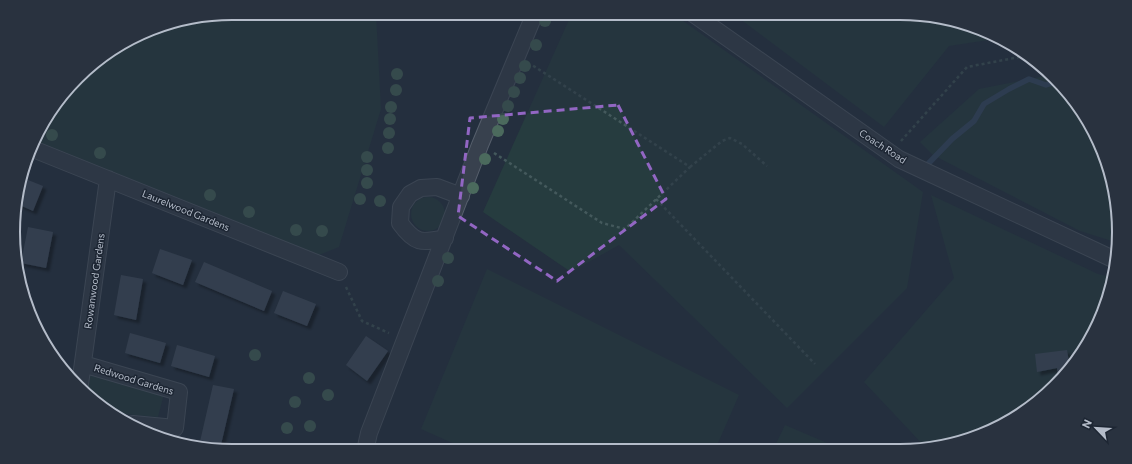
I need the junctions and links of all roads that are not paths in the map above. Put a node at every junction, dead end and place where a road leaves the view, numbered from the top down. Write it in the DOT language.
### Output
graph roads {
  1 [pos="532,20"];
  2 [pos="702,20"];
  3 [pos="37,149"];
  4 [pos="108,178"];
  5 [pos="461,196"];
  6 [pos="445,238"];
  7 [pos="1110,258"];
  8 [pos="339,272"];
  9 [pos="83,364"];
  10 [pos="81,380"];
  11 [pos="145,425"];
  12 [pos="366,444"];
  1 -- 5 [label="street"];
  2 -- 7 [label="street, Coach Road"];
  3 -- 4 [label="street, Laurelwood Gardens"];
  4 -- 8 [label="street, Laurelwood Gardens"];
  4 -- 9 [label="street, Rowanwood Gardens"];
  5 -- 6 [label="street"];
  5 -- 6 [label="street"];
  6 -- 12 [label="street"];
  9 -- 10 [label="street, Rowanwood Gardens"];
  9 -- 11 [label="street, Redwood Gardens"];
}
